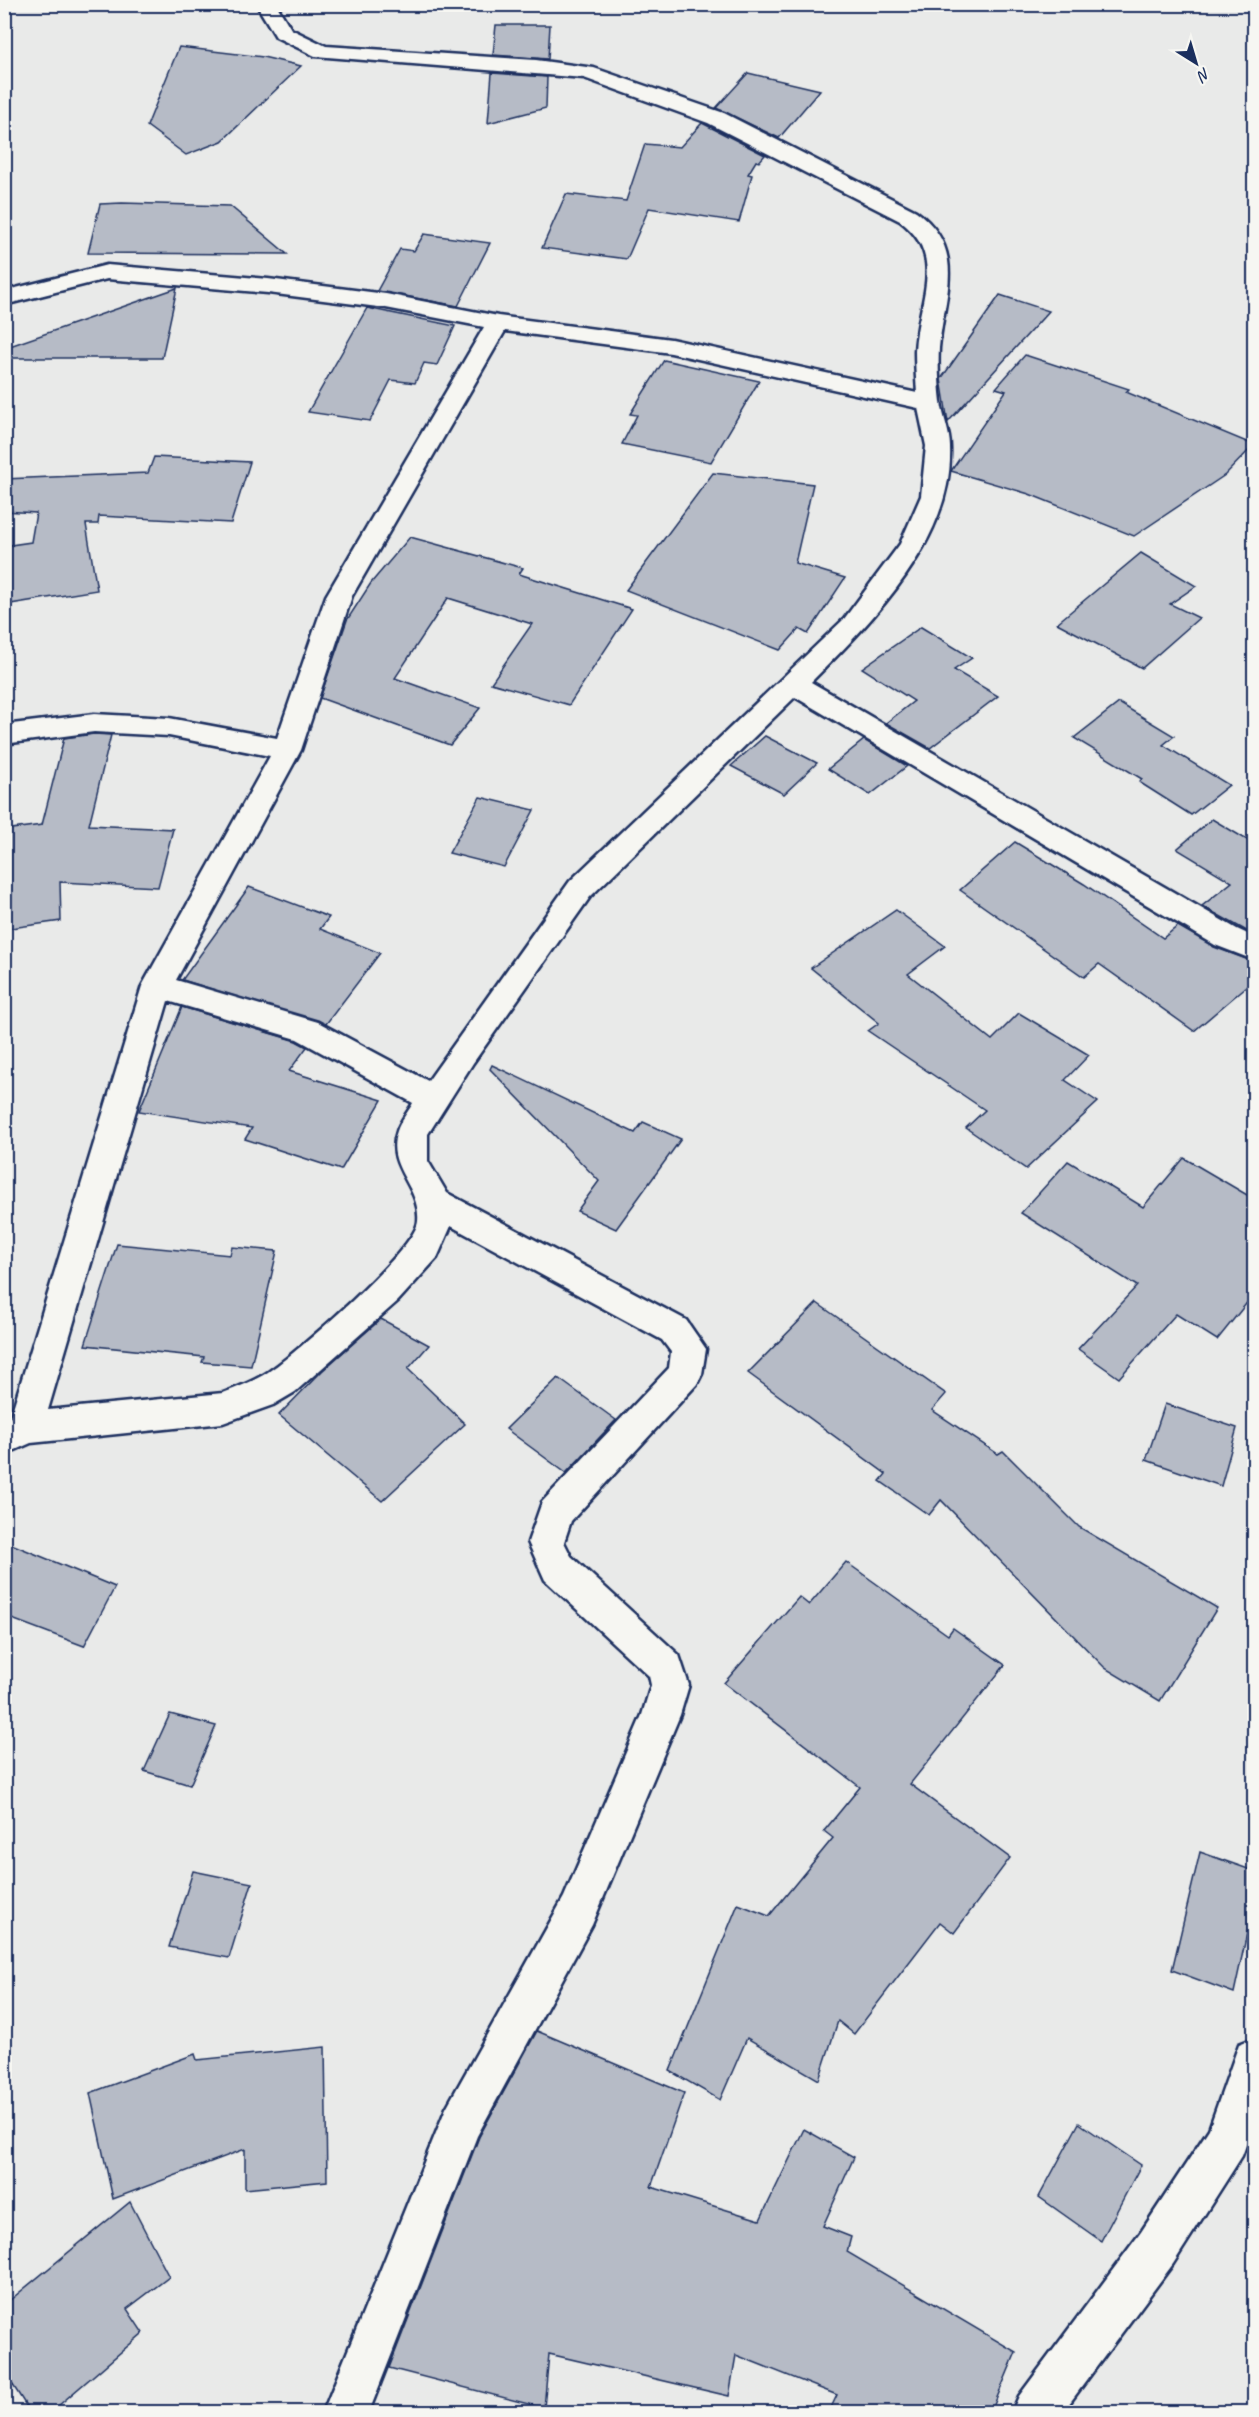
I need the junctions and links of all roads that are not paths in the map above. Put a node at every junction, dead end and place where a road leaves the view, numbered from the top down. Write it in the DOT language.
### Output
graph roads {
  1 [pos="266,4"];
  2 [pos="4,298"];
  3 [pos="498,323"];
  4 [pos="929,403"];
  5 [pos="792,683"];
  6 [pos="4,735"];
  7 [pos="288,750"];
  8 [pos="1254,949"];
  9 [pos="157,986"];
  10 [pos="433,1099"];
  11 [pos="435,1202"];
  12 [pos="15,1434"];
  13 [pos="1254,2059"];
  14 [pos="346,2412"];
  15 [pos="1035,2412"];
  1 -- 4 [label="street"];
  2 -- 3 [label="street"];
  3 -- 4 [label="street"];
  3 -- 7 [label="street"];
  4 -- 5 [label="street"];
  5 -- 8 [label="street"];
  5 -- 10 [label="street"];
  6 -- 7 [label="street"];
  7 -- 9 [label="street"];
  9 -- 10 [label="street"];
  9 -- 12 [label="street"];
  10 -- 11 [label="street"];
  11 -- 12 [label="street"];
  11 -- 14 [label="street"];
  13 -- 15 [label="street"];
}
